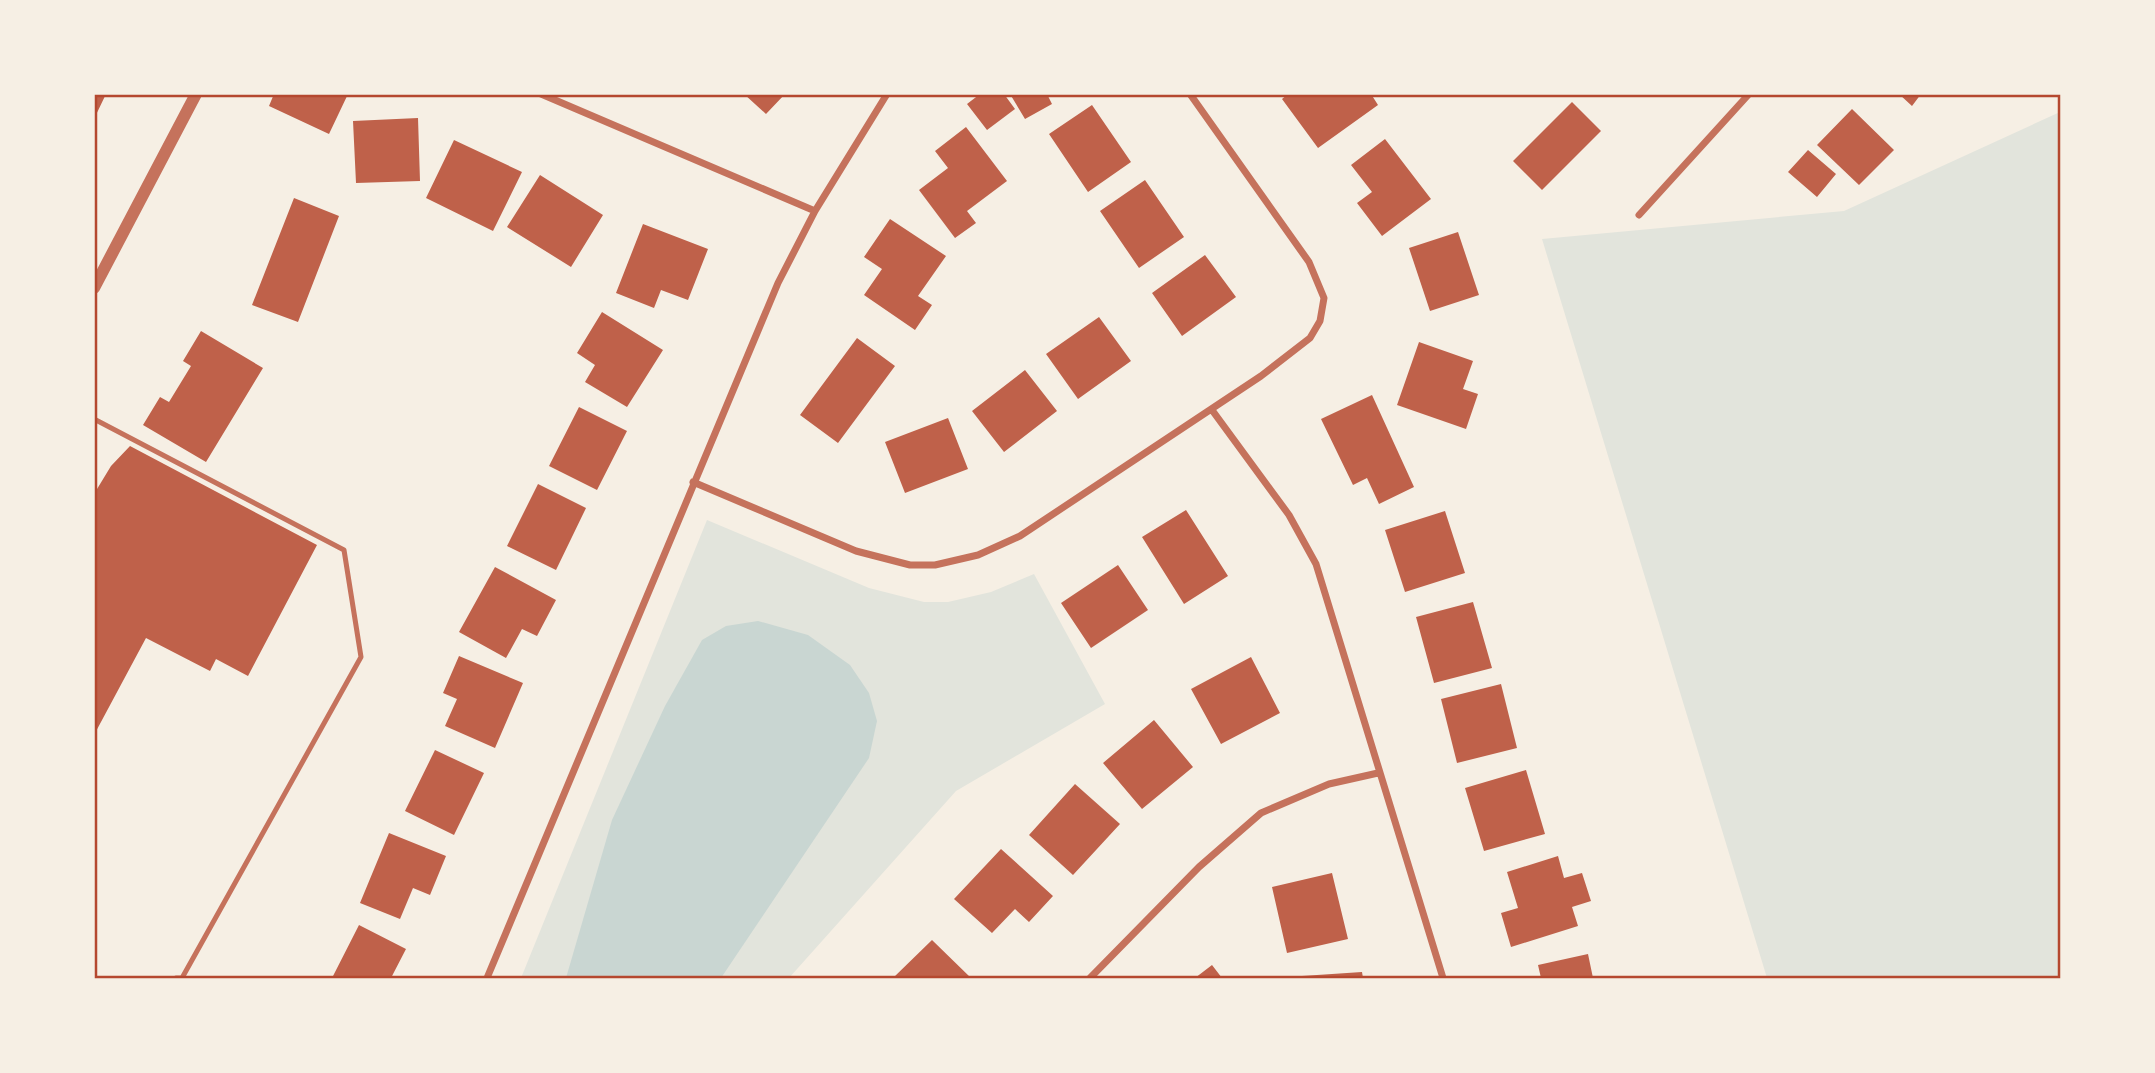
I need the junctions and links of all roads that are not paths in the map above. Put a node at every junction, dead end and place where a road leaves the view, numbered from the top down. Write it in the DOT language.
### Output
graph roads {
  1 [pos="196,94"];
  2 [pos="541,94"];
  3 [pos="887,94"];
  4 [pos="1190,94"];
  5 [pos="1749,94"];
  6 [pos="815,211"];
  7 [pos="1639,215"];
  8 [pos="94,288"];
  9 [pos="1212,410"];
  10 [pos="94,419"];
  11 [pos="693,482"];
  12 [pos="1378,773"];
  13 [pos="176,978"];
  14 [pos="487,978"];
  15 [pos="1090,978"];
  16 [pos="1443,978"];
  1 -- 8 [label="street"];
  2 -- 6 [label="street"];
  3 -- 6 [label="street"];
  4 -- 9 [label="street"];
  5 -- 7 [label="street"];
  6 -- 11 [label="street"];
  9 -- 11 [label="street"];
  9 -- 12 [label="street"];
  10 -- 13 [label="lane"];
  11 -- 14 [label="street"];
  12 -- 15 [label="street"];
  12 -- 16 [label="street"];
}
